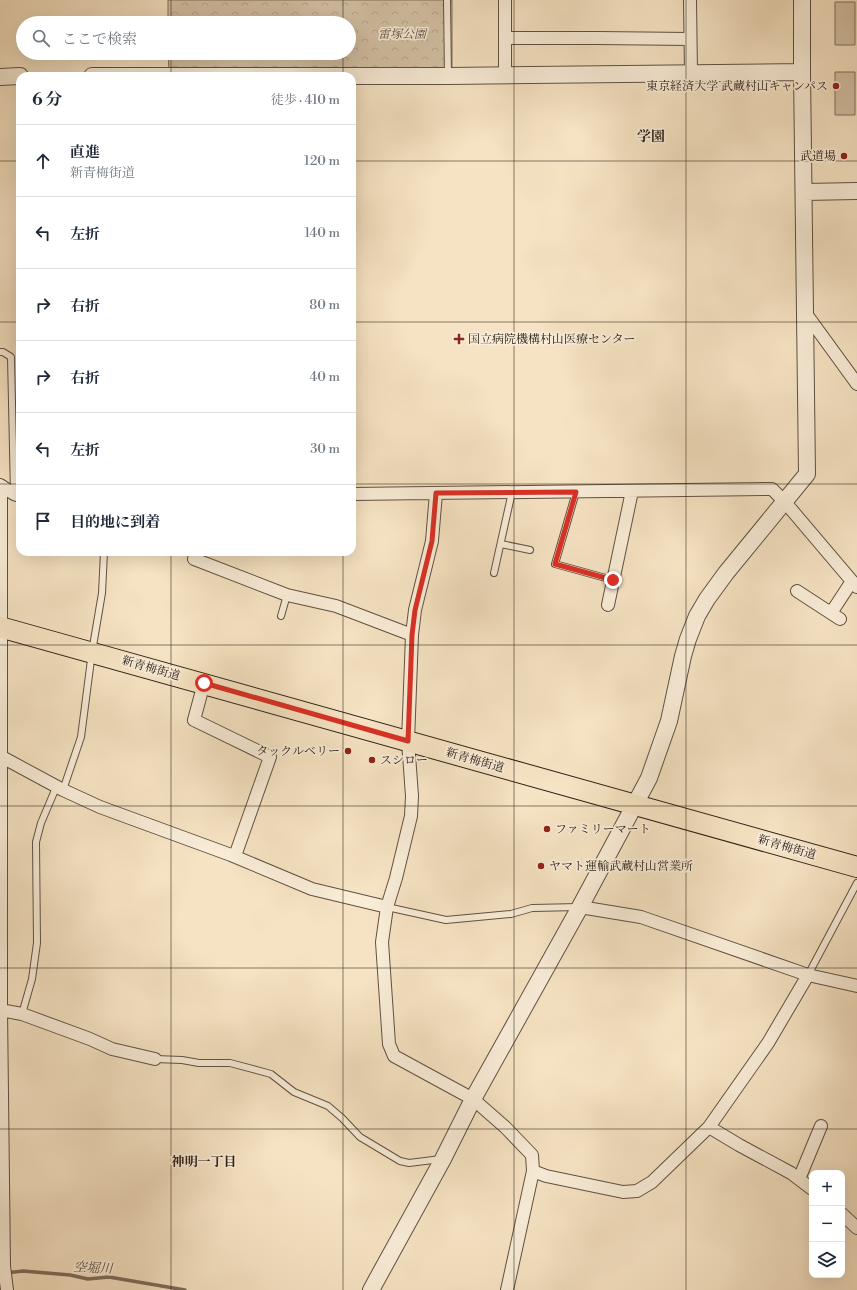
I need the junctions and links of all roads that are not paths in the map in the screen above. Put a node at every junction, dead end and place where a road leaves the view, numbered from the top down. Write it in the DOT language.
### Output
graph roads {
  1 [pos="448,0"];
  2 [pos="505,0"];
  3 [pos="690,0"];
  4 [pos="802,0"];
  5 [pos="504,38"];
  6 [pos="690,40"];
  7 [pos="802,72"];
  8 [pos="691,73"];
  9 [pos="16,76"];
  10 [pos="356,76"];
  11 [pos="448,76"];
  12 [pos="505,76"];
  13 [pos="0,77"];
  14 [pos="857,191"];
  15 [pos="804,192"];
  16 [pos="804,311"];
  17 [pos="0,352"];
  18 [pos="857,384"];
  19 [pos="16,467"];
  20 [pos="1,486"];
  21 [pos="632,491"];
  22 [pos="512,492"];
  23 [pos="576,492"];
  24 [pos="436,493"];
  25 [pos="16,494"];
  26 [pos="356,494"];
  27 [pos="784,501"];
  28 [pos="501,544"];
  29 [pos="530,550"];
  30 [pos="104,556"];
  31 [pos="194,559"];
  32 [pos="494,573"];
  33 [pos="613,580"];
  34 [pos="854,584"];
  35 [pos="797,591"];
  36 [pos="287,595"];
  37 [pos="608,606"];
  38 [pos="281,616"];
  39 [pos="0,627"];
  40 [pos="412,635"];
  41 [pos="92,652"];
  42 [pos="204,683"];
  43 [pos="408,741"];
  44 [pos="0,756"];
  45 [pos="63,790"];
  46 [pos="635,804"];
  47 [pos="235,856"];
  48 [pos="857,867"];
  49 [pos="857,883"];
  50 [pos="580,907"];
  51 [pos="387,908"];
  52 [pos="808,975"];
  53 [pos="857,986"];
  54 [pos="1,1010"];
  55 [pos="22,1014"];
  56 [pos="155,1059"];
  57 [pos="473,1099"];
  58 [pos="821,1126"];
  59 [pos="1,1127"];
  60 [pos="709,1127"];
  61 [pos="443,1159"];
  62 [pos="534,1171"];
  63 [pos="799,1179"];
  64 [pos="809,1187"];
  65 [pos="845,1217"];
  66 [pos="857,1228"];
  67 [pos="3,1267"];
  68 [pos="6,1286"];
  69 [pos="371,1290"];
  70 [pos="507,1290"];
  1 -- 11 [label="lane"];
  2 -- 5 [label="street"];
  3 -- 6 [label="street"];
  4 -- 7 [label="street"];
  5 -- 6 [label="street"];
  5 -- 12 [label="street"];
  6 -- 8 [label="street"];
  7 -- 8 [label="street"];
  7 -- 15 [label="street"];
  8 -- 12 [label="street"];
  9 -- 13 [label="street"];
  10 -- 11 [label="street"];
  11 -- 12 [label="street"];
  14 -- 15 [label="street"];
  15 -- 16 [label="street"];
  16 -- 18 [label="street"];
  16 -- 27 [label="street"];
  17 -- 19 [label="lane"];
  20 -- 25 [label="street"];
  20 -- 39 [label="street"];
  21 -- 23 [label="street"];
  21 -- 27 [label="street"];
  21 -- 33 [label="street"];
  22 -- 23 [label="street"];
  22 -- 24 [label="street"];
  22 -- 28 [label="lane"];
  23 -- 33 [label="lane"];
  24 -- 26 [label="street"];
  24 -- 40 [label="street"];
  27 -- 34 [label="street"];
  27 -- 46 [label="street"];
  28 -- 29 [label="lane"];
  28 -- 32 [label="lane"];
  30 -- 41 [label="lane"];
  31 -- 36 [label="street"];
  33 -- 37 [label="street"];
  34 -- 35 [label="street"];
  36 -- 38 [label="lane"];
  36 -- 40 [label="street"];
  39 -- 41 [label="main road, 新青梅街道"];
  39 -- 44 [label="street"];
  40 -- 43 [label="street"];
  41 -- 42 [label="main road, 新青梅街道"];
  41 -- 45 [label="lane"];
  42 -- 43 [label="main road, 新青梅街道"];
  42 -- 47 [label="street"];
  43 -- 46 [label="main road, 新青梅街道"];
  43 -- 51 [label="street"];
  44 -- 45 [label="street"];
  44 -- 54 [label="street"];
  45 -- 47 [label="street"];
  45 -- 55 [label="lane"];
  46 -- 48 [label="main road, 新青梅街道"];
  46 -- 50 [label="street"];
  47 -- 51 [label="street"];
  49 -- 52 [label="lane"];
  50 -- 51 [label="lane"];
  50 -- 52 [label="street"];
  50 -- 57 [label="street"];
  51 -- 57 [label="street"];
  52 -- 53 [label="street"];
  52 -- 60 [label="street"];
  54 -- 55 [label="street"];
  54 -- 59 [label="street"];
  55 -- 56 [label="street"];
  56 -- 61 [label="lane"];
  57 -- 61 [label="street"];
  57 -- 62 [label="street"];
  58 -- 63 [label="street"];
  59 -- 67 [label="street"];
  60 -- 62 [label="street"];
  60 -- 63 [label="street"];
  61 -- 69 [label="street"];
  62 -- 70 [label="street"];
  63 -- 64 [label="street"];
  65 -- 66 [label="street"];
  67 -- 68 [label="street"];
}
